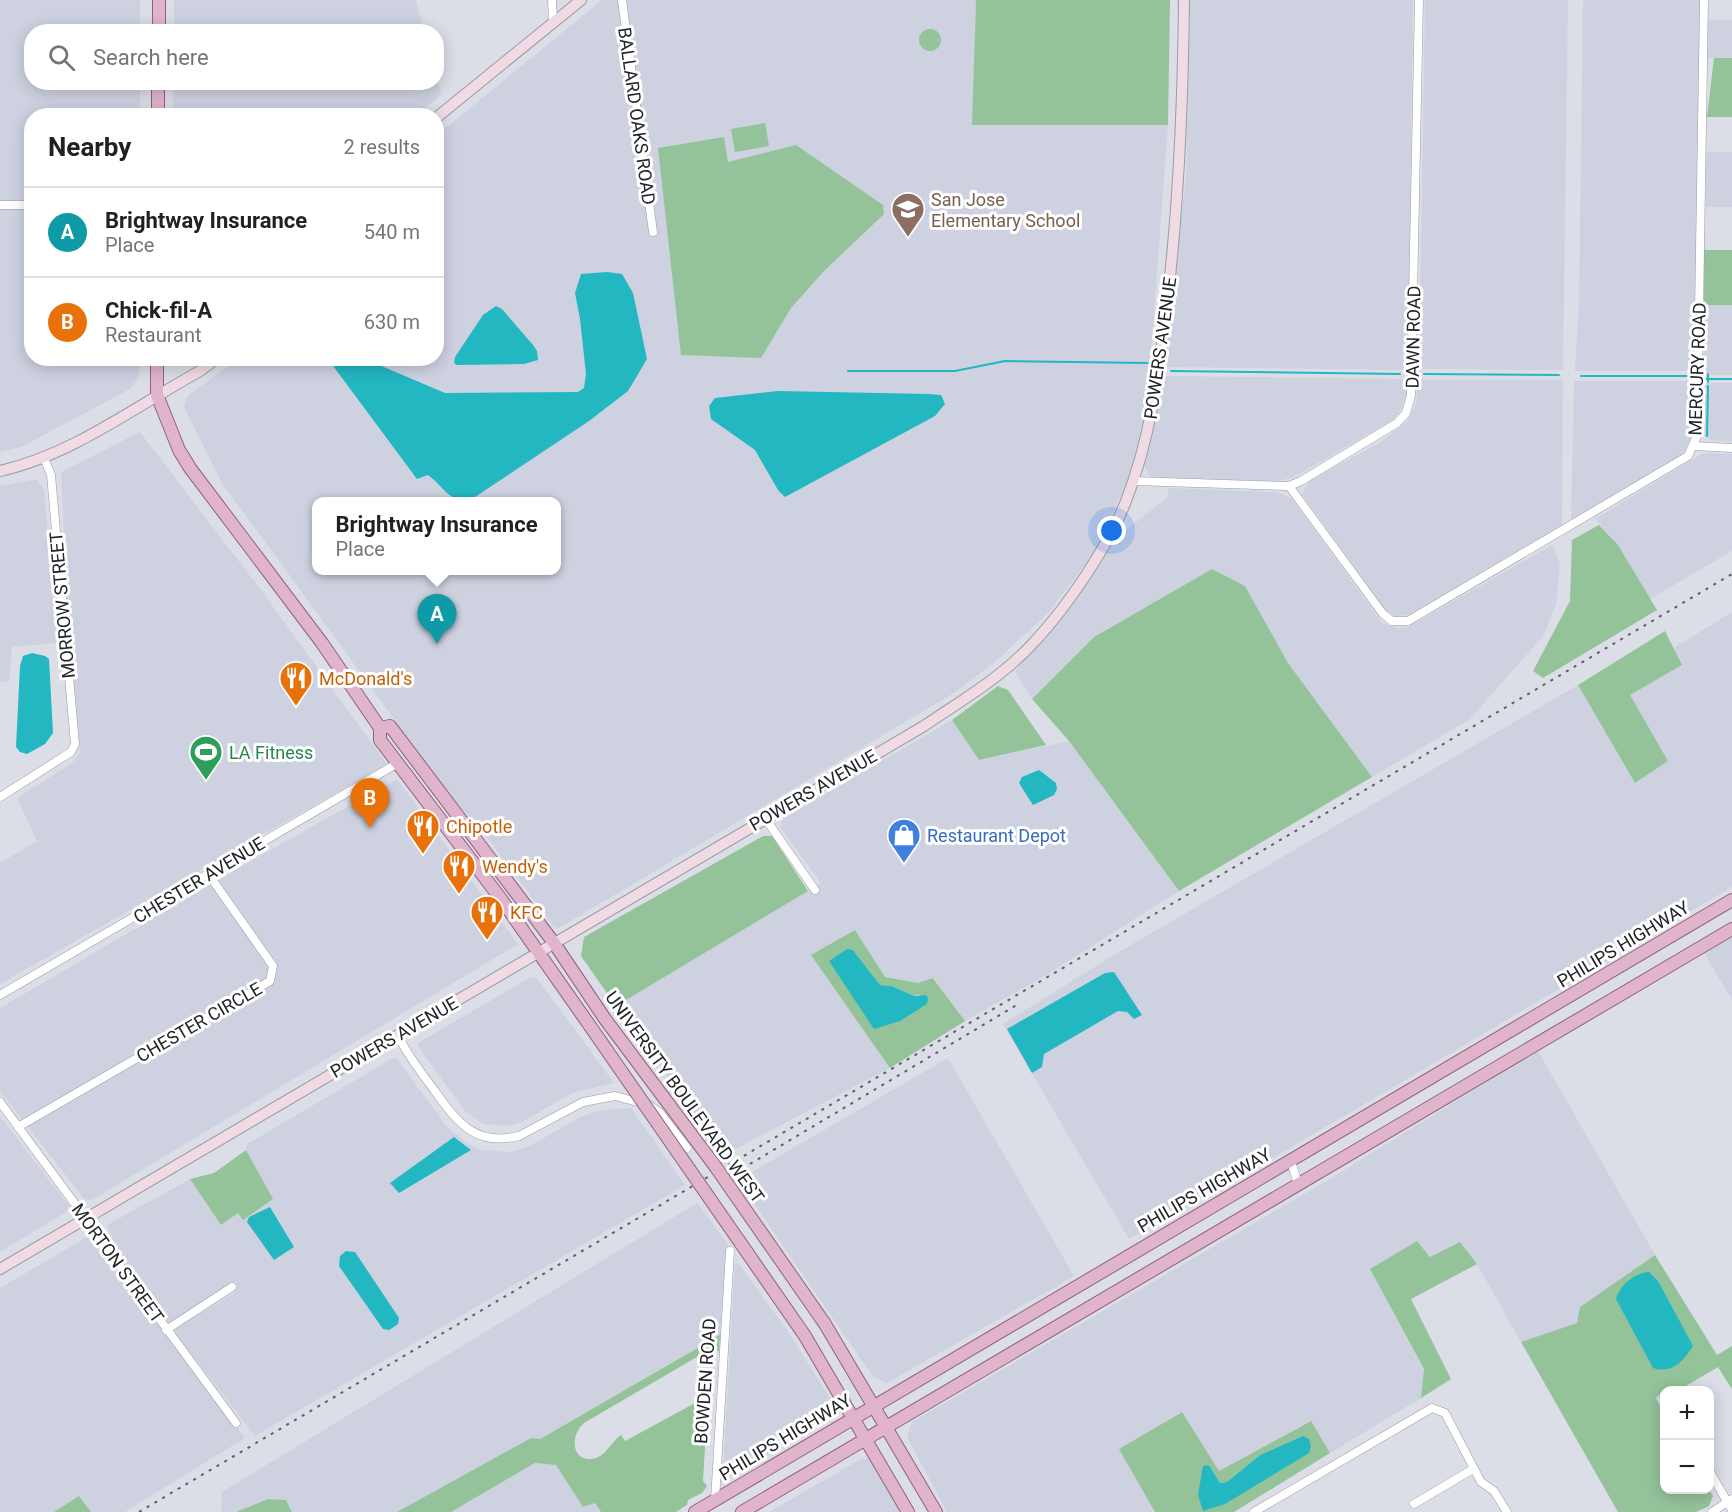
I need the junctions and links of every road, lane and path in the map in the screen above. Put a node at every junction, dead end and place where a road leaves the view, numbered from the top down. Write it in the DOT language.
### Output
graph roads {
  1 [pos="159,0"];
  2 [pos="552,0"];
  3 [pos="581,0"];
  4 [pos="622,0"];
  5 [pos="1184,0"];
  6 [pos="1419,0"];
  7 [pos="1704,0"];
  8 [pos="552,23"];
  9 [pos="159,24"];
  10 [pos="158,90"];
  11 [pos="158,108"];
  12 [pos="444,111"];
  13 [pos="0,205"];
  14 [pos="24,205"];
  15 [pos="653,232"];
  16 [pos="157,366"];
  17 [pos="204,366"];
  18 [pos="157,395"];
  19 [pos="1694,446"];
  20 [pos="1732,448"];
  21 [pos="44,458"];
  22 [pos="0,471"];
  23 [pos="1132,481"];
  24 [pos="1289,486"];
  25 [pos="380,728"];
  26 [pos="398,763"];
  27 [pos="425,774"];
  28 [pos="0,797"];
  29 [pos="765,818"];
  30 [pos="209,875"];
  31 [pos="815,890"];
  32 [pos="1732,900"];
  33 [pos="1732,929"];
  34 [pos="554,943"];
  35 [pos="538,951"];
  36 [pos="0,995"];
  37 [pos="399,1035"];
  38 [pos="0,1102"];
  39 [pos="18,1127"];
  40 [pos="687,1148"];
  41 [pos="1291,1161"];
  42 [pos="1298,1184"];
  43 [pos="86,1218"];
  44 [pos="730,1251"];
  45 [pos="0,1269"];
  46 [pos="232,1287"];
  47 [pos="166,1330"];
  48 [pos="874,1404"];
  49 [pos="853,1418"];
  50 [pos="236,1423"];
  51 [pos="888,1426"];
  52 [pos="866,1439"];
  53 [pos="1473,1469"];
  54 [pos="1714,1478"];
  55 [pos="1730,1500"];
  56 [pos="1414,1504"];
  57 [pos="715,1506"];
  58 [pos="1732,1510"];
  59 [pos="695,1512"];
  60 [pos="742,1512"];
  61 [pos="908,1512"];
  62 [pos="936,1512"];
  63 [pos="1254,1512"];
  64 [pos="1507,1512"];
  65 [pos="1712,1512"];
  1 -- 9 [label="main road"];
  2 -- 8 [label="street"];
  3 -- 8 [label="street"];
  4 -- 15 [label="street, BALLARD OAKS ROAD"];
  5 -- 23 [label="street, POWERS AVENUE"];
  6 -- 24 [label="street, DAWN ROAD"];
  7 -- 19 [label="street, MERCURY ROAD"];
  8 -- 12 [label="street"];
  10 -- 11 [label="main road"];
  13 -- 14 [label="street"];
  16 -- 18 [label="main road, UNIVERSITY BOULEVARD WEST"];
  17 -- 18 [label="street"];
  18 -- 21 [label="street"];
  18 -- 25 [label="main road, UNIVERSITY BOULEVARD WEST"];
  19 -- 20 [label="street"];
  19 -- 24 [label="street, MERCURY ROAD"];
  21 -- 22 [label="street"];
  21 -- 28 [label="street, MORROW STREET"];
  23 -- 24 [label="street, DAWN ROAD"];
  23 -- 29 [label="street, POWERS AVENUE"];
  25 -- 26 [label="main road, UNIVERSITY BOULEVARD WEST"];
  25 -- 27 [label="main road, UNIVERSITY BOULEVARD WEST"];
  26 -- 27 [label="main road"];
  26 -- 30 [label="street, CHESTER AVENUE"];
  26 -- 35 [label="main road, UNIVERSITY BOULEVARD WEST"];
  27 -- 34 [label="main road, UNIVERSITY BOULEVARD WEST"];
  29 -- 31 [label="street"];
  29 -- 34 [label="street, POWERS AVENUE"];
  30 -- 36 [label="street, CHESTER AVENUE"];
  30 -- 39 [label="street, CHESTER CIRCLE"];
  32 -- 41 [label="main road, PHILIPS HIGHWAY"];
  33 -- 42 [label="main road"];
  34 -- 35 [label="street, POWERS AVENUE"];
  34 -- 48 [label="main road, UNIVERSITY BOULEVARD WEST, bridge"];
  35 -- 37 [label="street, POWERS AVENUE"];
  35 -- 49 [label="main road, UNIVERSITY BOULEVARD WEST, bridge"];
  37 -- 40 [label="street"];
  37 -- 43 [label="street, POWERS AVENUE"];
  38 -- 39 [label="street, MORTON STREET"];
  39 -- 43 [label="street, MORTON STREET"];
  41 -- 42 [label="street"];
  41 -- 48 [label="main road, PHILIPS HIGHWAY"];
  42 -- 51 [label="main road"];
  43 -- 45 [label="street, POWERS AVENUE"];
  43 -- 47 [label="street, MORTON STREET"];
  44 -- 57 [label="street, BOWDEN ROAD"];
  46 -- 47 [label="street"];
  47 -- 50 [label="street, MORTON STREET"];
  48 -- 49 [label="main road, PHILIPS HIGHWAY"];
  48 -- 51 [label="main road, UNIVERSITY BOULEVARD WEST"];
  49 -- 52 [label="main road, UNIVERSITY BOULEVARD WEST"];
  49 -- 57 [label="main road, PHILIPS HIGHWAY"];
  51 -- 52 [label="main road"];
  51 -- 62 [label="main road, UNIVERSITY BOULEVARD WEST"];
  52 -- 60 [label="main road"];
  52 -- 61 [label="main road, UNIVERSITY BOULEVARD WEST"];
  53 -- 56 [label="street"];
  53 -- 63 [label="street"];
  53 -- 64 [label="street"];
  54 -- 55 [label="street"];
  55 -- 58 [label="street"];
  55 -- 65 [label="street"];
  57 -- 59 [label="main road, PHILIPS HIGHWAY"];
}
